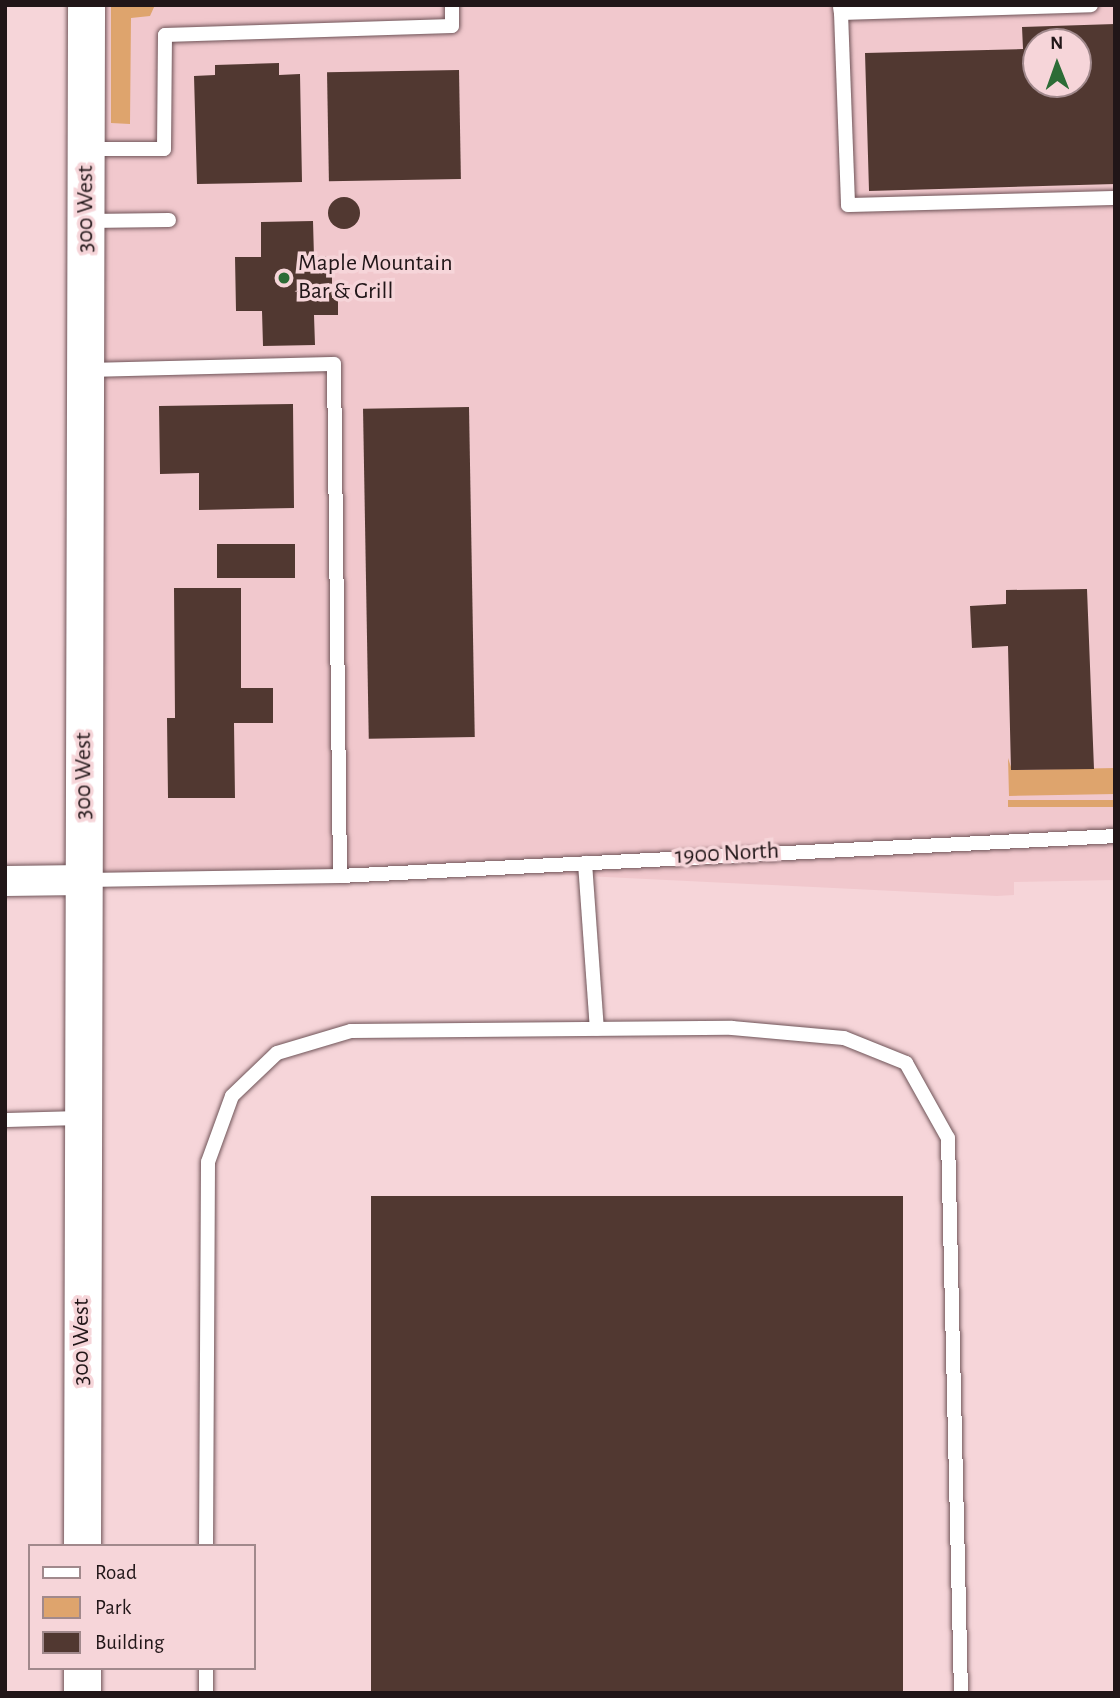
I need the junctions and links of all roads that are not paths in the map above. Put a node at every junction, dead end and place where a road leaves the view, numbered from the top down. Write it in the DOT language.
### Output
graph roads {
  1 [pos="86,5"];
  2 [pos="452,5"];
  3 [pos="1091,5"];
  4 [pos="841,9"];
  5 [pos="86,149"];
  6 [pos="1115,198"];
  7 [pos="169,220"];
  8 [pos="86,221"];
  9 [pos="85,370"];
  10 [pos="1115,836"];
  11 [pos="585,863"];
  12 [pos="340,876"];
  13 [pos="84,880"];
  14 [pos="5,881"];
  15 [pos="597,1029"];
  16 [pos="82,1118"];
  17 [pos="5,1120"];
  18 [pos="82,1544"];
  19 [pos="206,1544"];
  20 [pos="82,1670"];
  21 [pos="206,1670"];
  22 [pos="82,1693"];
  23 [pos="206,1693"];
  24 [pos="961,1693"];
  1 -- 5 [label="street, 300 West"];
  2 -- 5 [label="lane"];
  3 -- 4 [label="lane"];
  4 -- 6 [label="lane"];
  5 -- 8 [label="street, 300 West"];
  7 -- 8 [label="lane"];
  8 -- 9 [label="street, 300 West"];
  9 -- 12 [label="lane"];
  9 -- 13 [label="street, 300 West"];
  10 -- 11 [label="lane, 1900 North"];
  11 -- 12 [label="lane, 1900 North"];
  11 -- 15 [label="lane"];
  12 -- 13 [label="lane, 1900 North"];
  13 -- 14 [label="street"];
  13 -- 16 [label="street, 300 West"];
  15 -- 19 [label="lane"];
  15 -- 24 [label="lane"];
  16 -- 17 [label="lane"];
  16 -- 18 [label="street, 300 West"];
  20 -- 22 [label="street"];
  21 -- 23 [label="lane"];
}
